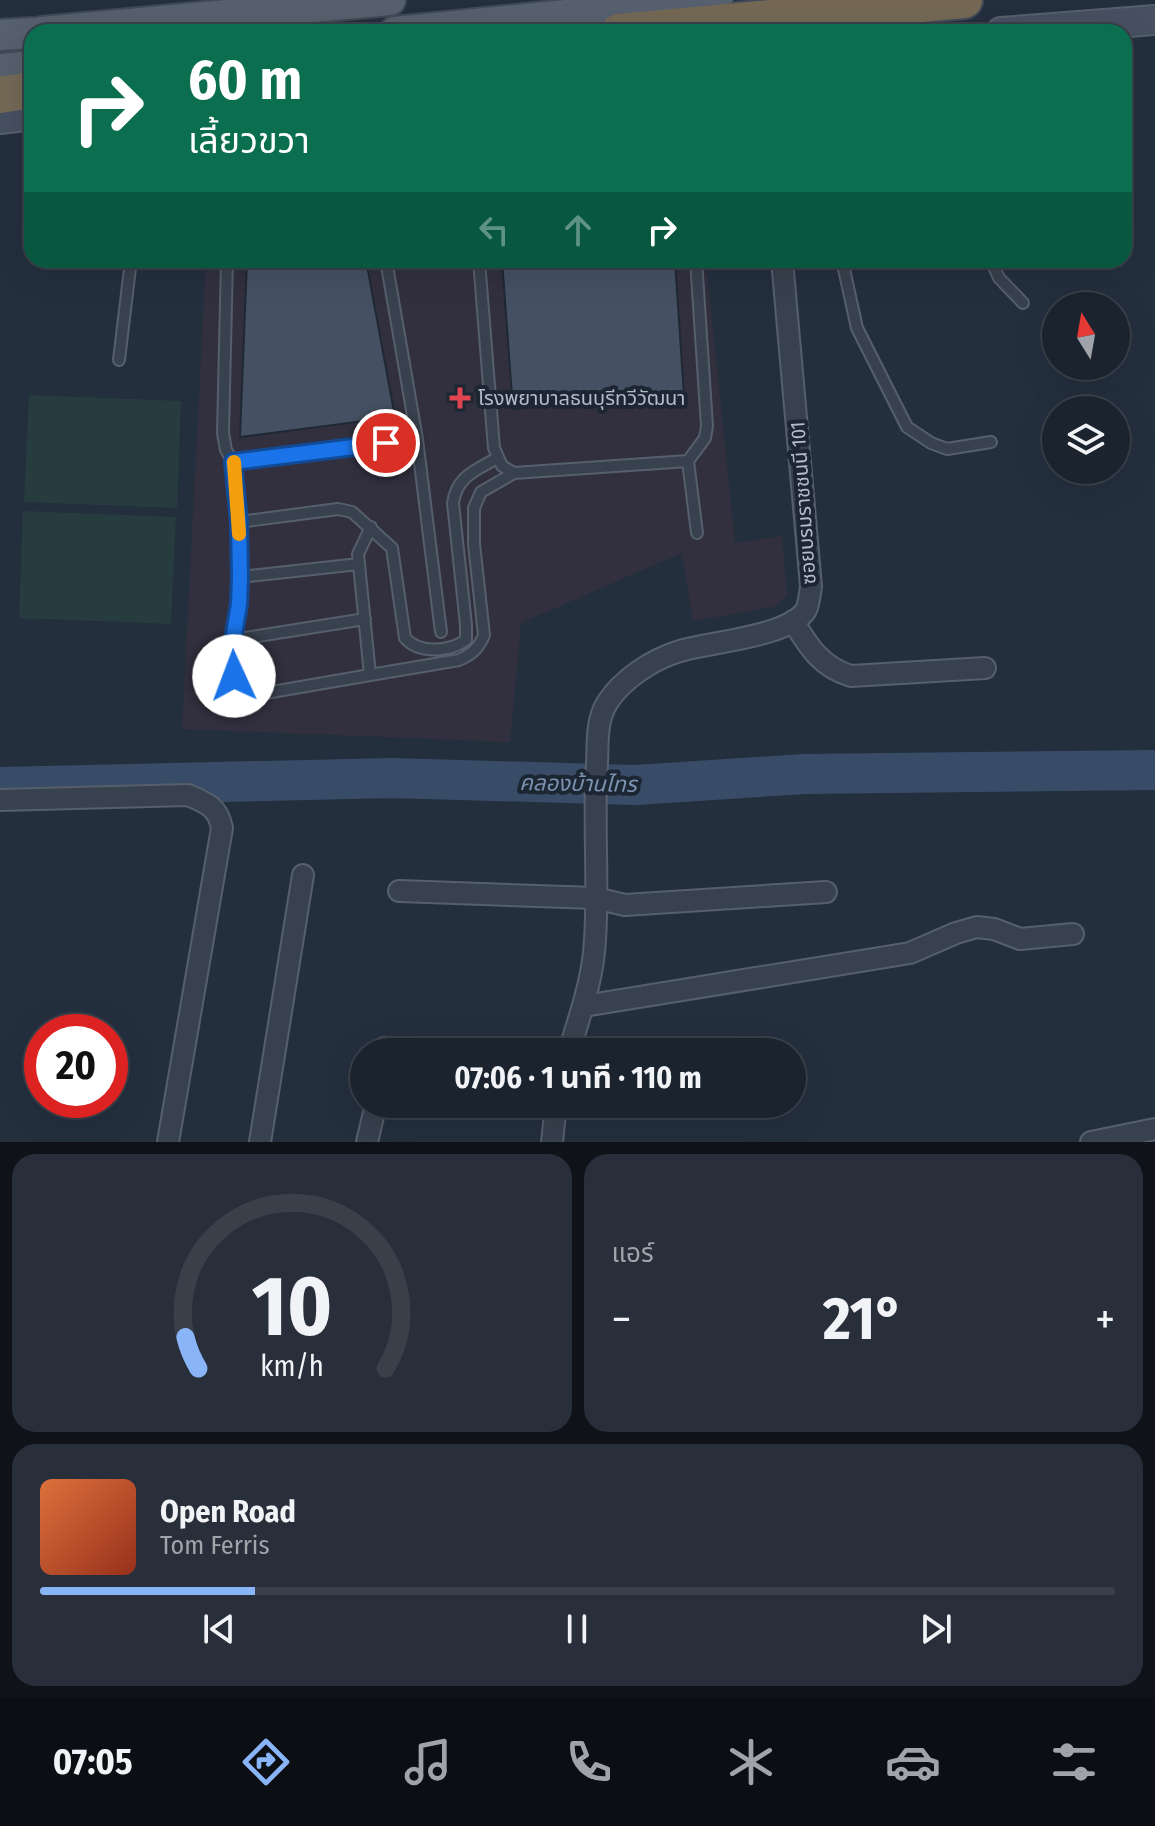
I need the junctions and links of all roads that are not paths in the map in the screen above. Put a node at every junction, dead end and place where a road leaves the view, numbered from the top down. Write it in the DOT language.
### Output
graph roads {
  1 [pos="390,0"];
  2 [pos="717,0"];
  3 [pos="964,0"];
  4 [pos="1155,20"];
  5 [pos="129,24"];
  6 [pos="476,24"];
  7 [pos="705,24"];
  8 [pos="1123,24"];
  9 [pos="24,34"];
  10 [pos="0,35"];
  11 [pos="24,67"];
  12 [pos="0,69"];
  13 [pos="24,88"];
  14 [pos="0,89"];
  15 [pos="24,90"];
  16 [pos="0,95"];
  17 [pos="24,116"];
  18 [pos="0,119"];
  19 [pos="130,268"];
  20 [pos="227,268"];
  21 [pos="387,268"];
  22 [pos="480,268"];
  23 [pos="697,268"];
  24 [pos="783,268"];
  25 [pos="844,268"];
  26 [pos="995,268"];
  27 [pos="1023,303"];
  28 [pos="119,360"];
  29 [pos="417,439"];
  30 [pos="991,442"];
  31 [pos="497,458"];
  32 [pos="688,461"];
  33 [pos="233,462"];
  34 [pos="514,473"];
  35 [pos="239,522"];
  36 [pos="371,527"];
  37 [pos="697,533"];
  38 [pos="359,564"];
  39 [pos="240,577"];
  40 [pos="365,619"];
  41 [pos="793,621"];
  42 [pos="441,632"];
  43 [pos="233,640"];
  44 [pos="985,668"];
  45 [pos="370,675"];
  46 [pos="0,800"];
  47 [pos="303,875"];
  48 [pos="399,891"];
  49 [pos="826,892"];
  50 [pos="595,898"];
  51 [pos="1073,934"];
  52 [pos="584,1006"];
  53 [pos="574,1038"];
  54 [pos="373,1118"];
  55 [pos="555,1118"];
  56 [pos="1155,1129"];
  57 [pos="168,1142"];
  58 [pos="260,1142"];
  59 [pos="367,1142"];
  60 [pos="552,1142"];
  61 [pos="1091,1142"];
  1 -- 5 [label="main road"];
  2 -- 6 [label="main road"];
  3 -- 7 [label="highway"];
  4 -- 8 [label="main road"];
  9 -- 10 [label="main road"];
  11 -- 12 [label="main road"];
  13 -- 14 [label="highway"];
  15 -- 16 [label="highway"];
  17 -- 18 [label="main road"];
  19 -- 28 [label="lane"];
  20 -- 33 [label="lane"];
  21 -- 29 [label="lane"];
  22 -- 31 [label="lane"];
  23 -- 32 [label="lane"];
  24 -- 41 [label="street, ซอยบรมราชชนนี 101"];
  25 -- 30 [label="lane"];
  26 -- 27 [label="lane"];
  29 -- 33 [label="lane"];
  29 -- 42 [label="lane"];
  31 -- 34 [label="lane"];
  31 -- 36 [label="lane"];
  32 -- 34 [label="lane"];
  32 -- 37 [label="lane"];
  33 -- 35 [label="lane"];
  34 -- 45 [label="lane"];
  35 -- 36 [label="lane"];
  35 -- 39 [label="lane"];
  36 -- 38 [label="lane"];
  38 -- 39 [label="lane"];
  38 -- 40 [label="lane"];
  39 -- 43 [label="lane"];
  40 -- 43 [label="lane"];
  40 -- 45 [label="lane"];
  41 -- 44 [label="street"];
  41 -- 50 [label="street"];
  43 -- 45 [label="lane"];
  46 -- 57 [label="street"];
  47 -- 58 [label="street"];
  48 -- 50 [label="street"];
  49 -- 50 [label="street"];
  50 -- 52 [label="street"];
  51 -- 52 [label="street"];
  52 -- 53 [label="street"];
  54 -- 59 [label="street"];
  55 -- 60 [label="street"];
  56 -- 61 [label="street"];
}
